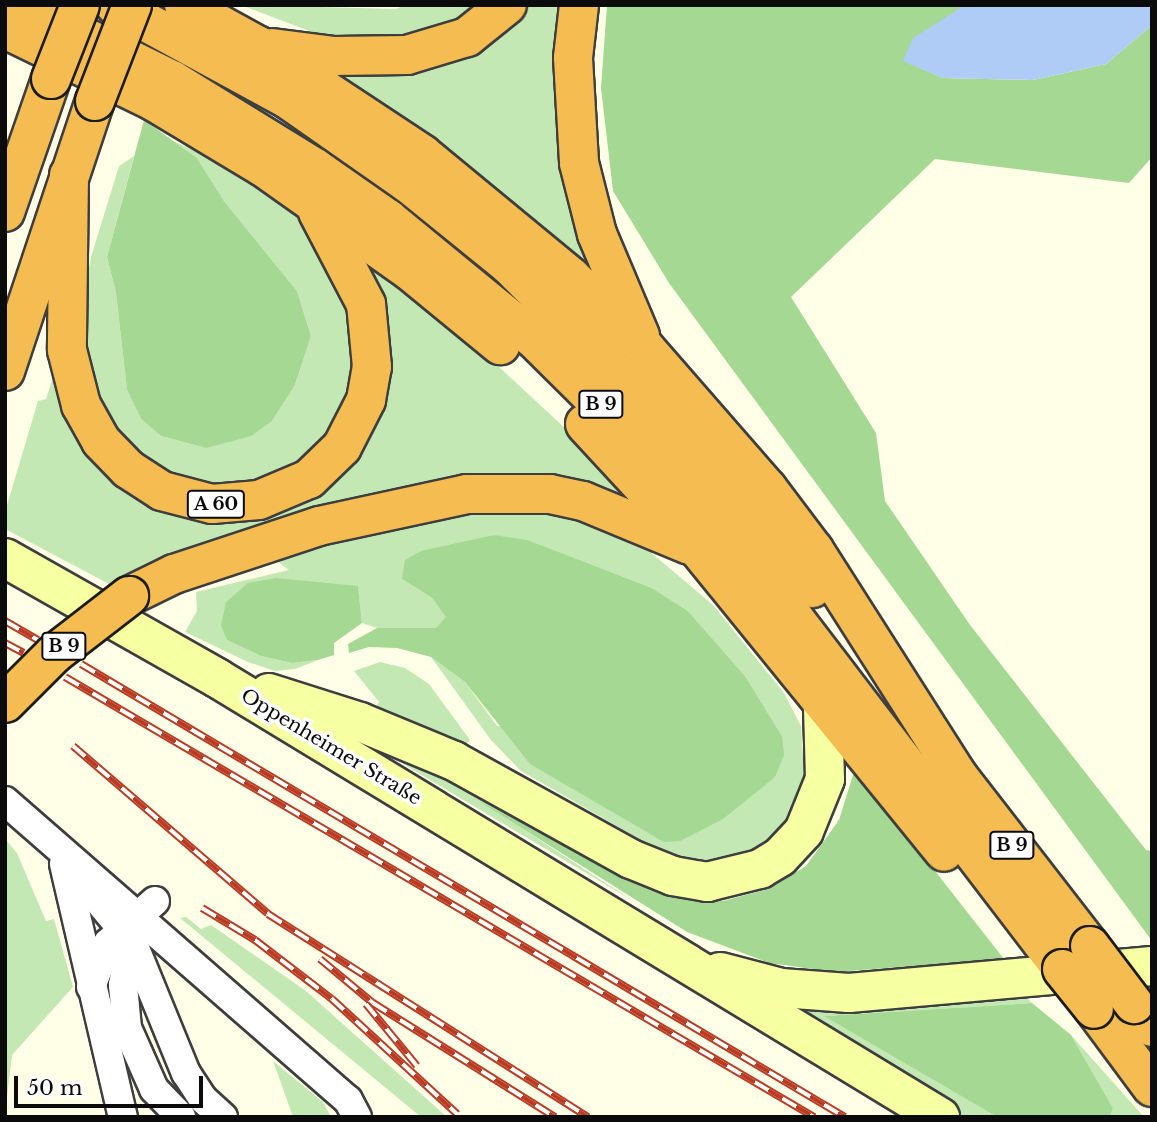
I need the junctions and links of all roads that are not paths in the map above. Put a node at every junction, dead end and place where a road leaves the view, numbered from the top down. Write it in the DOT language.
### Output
graph roads {
  1 [pos="20,5"];
  2 [pos="80,5"];
  3 [pos="116,5"];
  4 [pos="132,5"];
  5 [pos="184,5"];
  6 [pos="507,5"];
  7 [pos="579,5"];
  8 [pos="5,29"];
  9 [pos="259,46"];
  10 [pos="32,130"];
  11 [pos="5,156"];
  12 [pos="69,175"];
  13 [pos="313,204"];
  14 [pos="5,212"];
  15 [pos="645,348"];
  16 [pos="5,371"];
  17 [pos="696,548"];
  18 [pos="5,558"];
  19 [pos="217,678"];
  20 [pos="5,703"];
  21 [pos="823,707"];
  22 [pos="936,742"];
  23 [pos="5,801"];
  24 [pos="61,852"];
  25 [pos="136,921"];
  26 [pos="654,942"];
  27 [pos="1061,955"];
  28 [pos="1152,966"];
  29 [pos="90,990"];
  30 [pos="1143,1015"];
  31 [pos="1152,1087"];
  32 [pos="122,1117"];
  33 [pos="181,1117"];
  34 [pos="223,1117"];
  35 [pos="357,1117"];
  36 [pos="940,1117"];
  1 -- 27 [label="highway, B 9"];
  2 -- 10 [label="highway, bridge"];
  3 -- 22 [label="highway, B 9"];
  4 -- 12 [label="highway, A 60, bridge"];
  5 -- 9 [label="highway"];
  6 -- 9 [label="highway"];
  7 -- 15 [label="highway"];
  8 -- 13 [label="highway"];
  9 -- 15 [label="highway"];
  10 -- 11 [label="highway"];
  10 -- 14 [label="highway"];
  12 -- 13 [label="highway, A 60"];
  12 -- 16 [label="highway, A 60"];
  13 -- 17 [label="highway"];
  15 -- 22 [label="highway"];
  17 -- 20 [label="highway, B 9, bridge"];
  17 -- 21 [label="highway"];
  18 -- 19 [label="main road, Oppenheimer Straße"];
  19 -- 21 [label="main road"];
  19 -- 26 [label="main road, Oppenheimer Straße"];
  21 -- 27 [label="highway"];
  22 -- 27 [label="highway, B 9"];
  23 -- 24 [label="street"];
  24 -- 25 [label="street"];
  24 -- 25 [label="street"];
  24 -- 29 [label="street"];
  25 -- 29 [label="street"];
  25 -- 33 [label="street"];
  25 -- 34 [label="street"];
  25 -- 35 [label="street"];
  26 -- 28 [label="main road"];
  26 -- 36 [label="main road"];
  27 -- 30 [label="highway, B 9, bridge"];
  27 -- 31 [label="highway, B 9, bridge"];
  29 -- 32 [label="street"];
}
